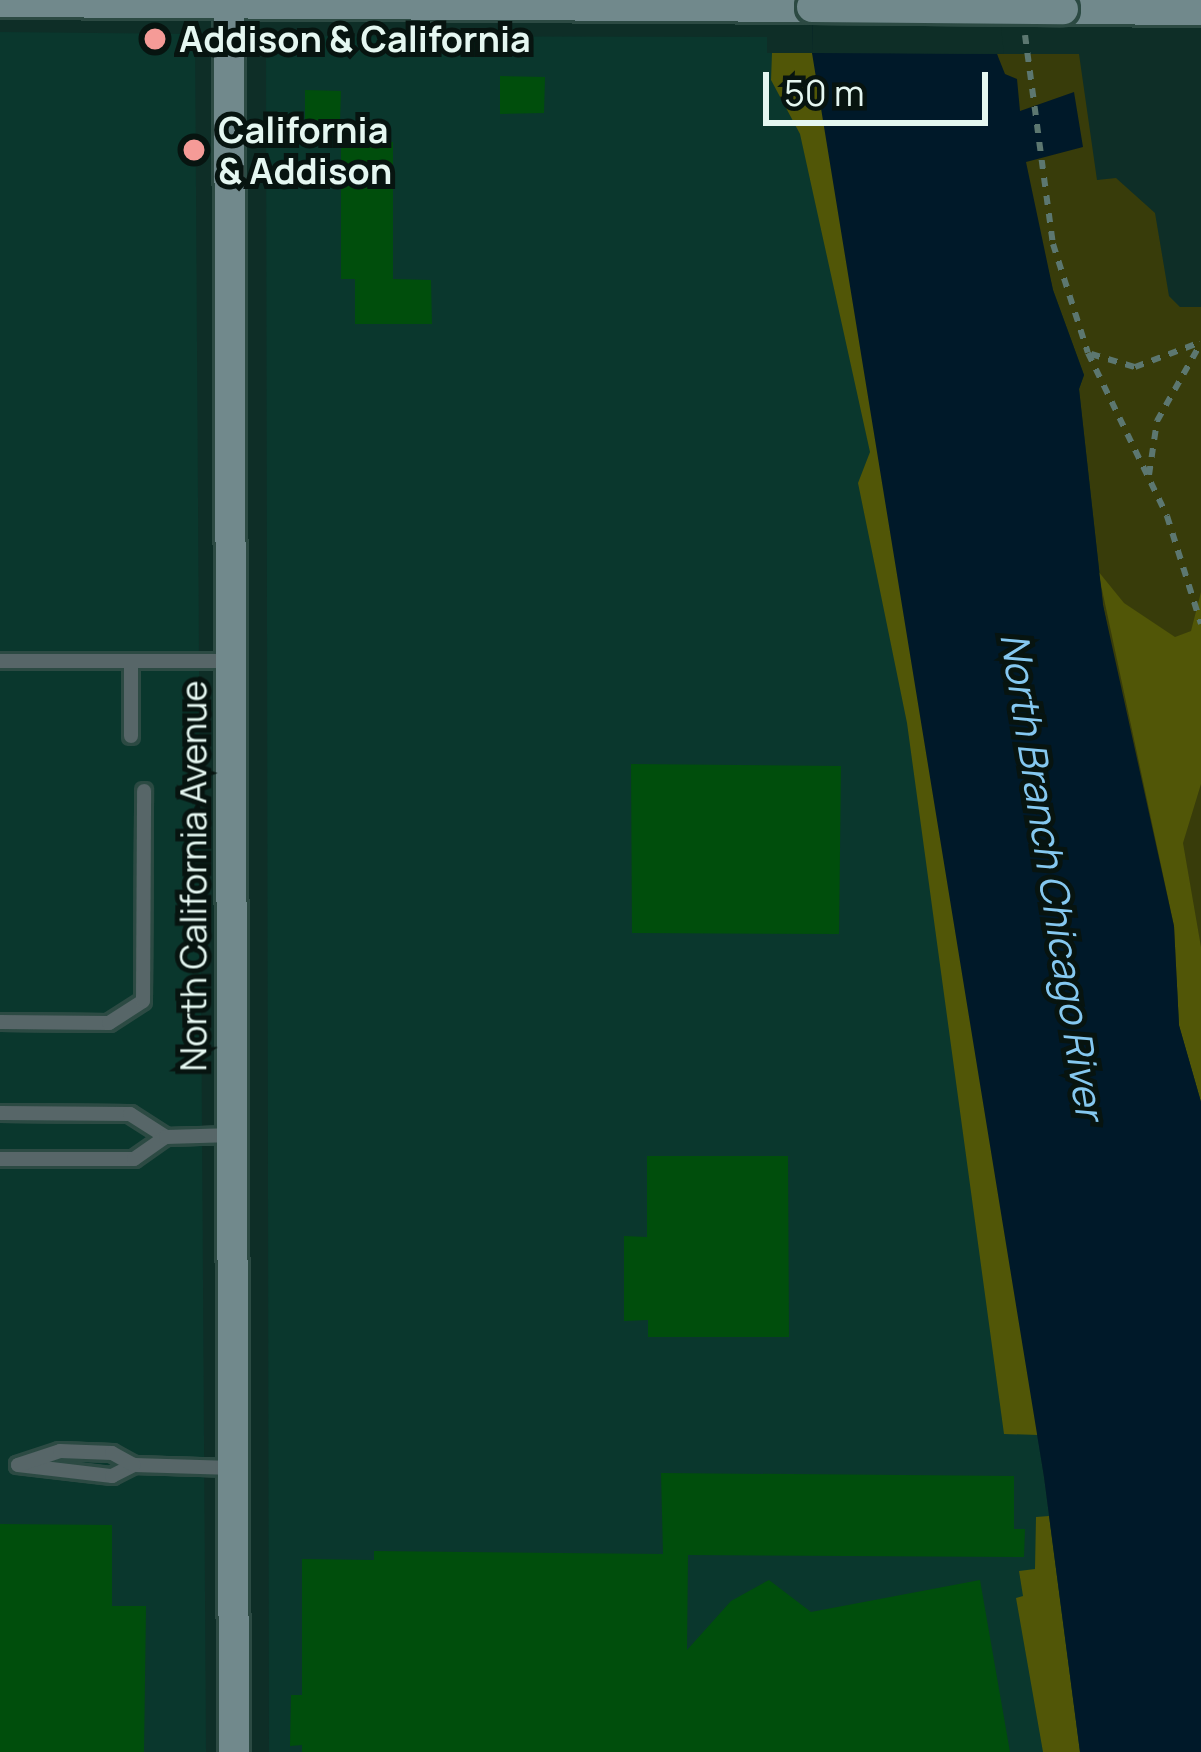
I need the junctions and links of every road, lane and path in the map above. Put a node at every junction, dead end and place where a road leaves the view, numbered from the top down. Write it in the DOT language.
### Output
graph roads {
  1 [pos="109,1"];
  2 [pos="0,2"];
  3 [pos="229,2"];
  4 [pos="1201,10"];
  5 [pos="1024,18"];
  6 [pos="1201,343"];
  7 [pos="1088,353"];
  8 [pos="1149,478"];
  9 [pos="1201,624"];
  10 [pos="0,661"];
  11 [pos="131,661"];
  12 [pos="232,661"];
  13 [pos="131,736"];
  14 [pos="144,791"];
  15 [pos="0,1022"];
  16 [pos="0,1113"];
  17 [pos="233,1135"];
  18 [pos="166,1137"];
  19 [pos="0,1159"];
  20 [pos="134,1465"];
  21 [pos="233,1468"];
  22 [pos="234,1752"];
  1 -- 2 [label="street"];
  1 -- 3 [label="street"];
  3 -- 4 [label="street, bridge"];
  3 -- 12 [label="street, North California Avenue"];
  5 -- 7 [label="path"];
  6 -- 7 [label="path"];
  6 -- 8 [label="path"];
  7 -- 8 [label="path"];
  8 -- 9 [label="path"];
  10 -- 11 [label="lane"];
  11 -- 12 [label="lane"];
  11 -- 13 [label="lane"];
  12 -- 17 [label="street, North California Avenue"];
  14 -- 15 [label="lane"];
  16 -- 18 [label="lane"];
  17 -- 18 [label="lane"];
  17 -- 21 [label="street, North California Avenue"];
  18 -- 19 [label="lane"];
  20 -- 20 [label="lane"];
  20 -- 21 [label="lane"];
  21 -- 22 [label="street, North California Avenue"];
}
